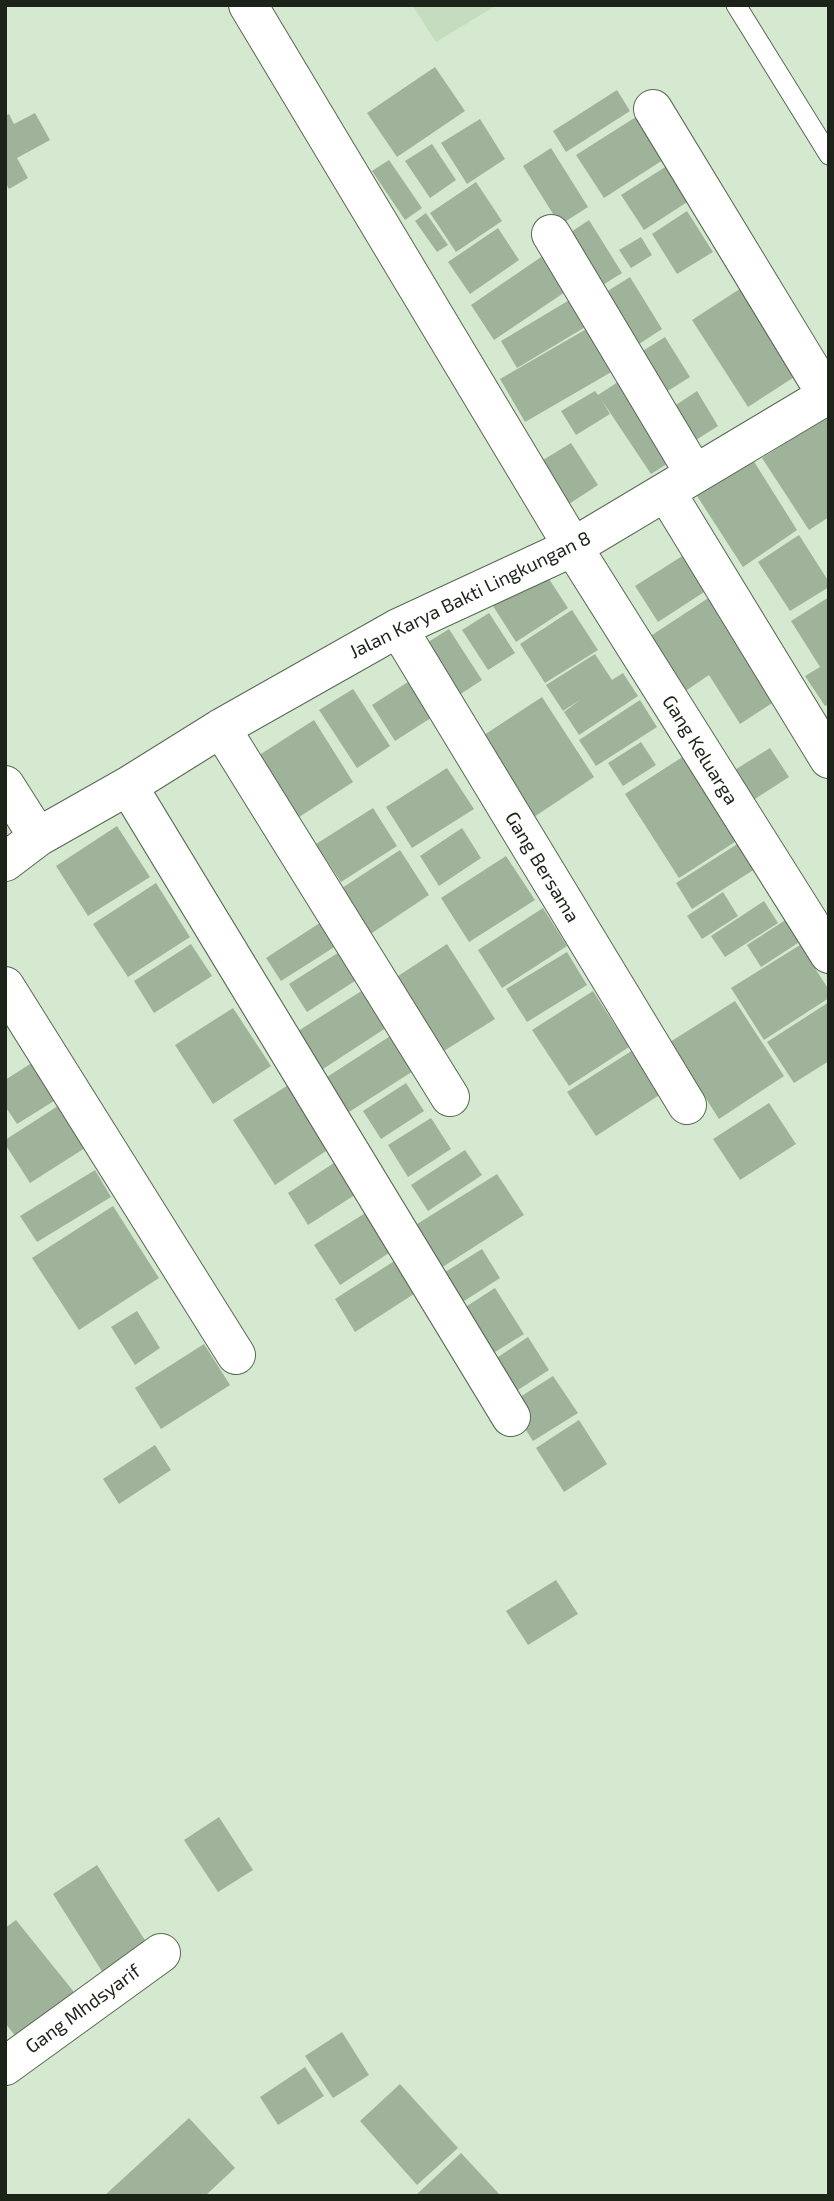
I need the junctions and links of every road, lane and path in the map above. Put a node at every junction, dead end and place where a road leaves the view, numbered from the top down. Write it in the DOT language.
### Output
graph roads {
  1 [pos="248,5"];
  2 [pos="736,5"];
  3 [pos="653,109"];
  4 [pos="829,155"];
  5 [pos="551,234"];
  6 [pos="827,394"];
  7 [pos="680,482"];
  8 [pos="573,547"];
  9 [pos="398,628"];
  10 [pos="220,728"];
  11 [pos="829,759"];
  12 [pos="5,785"];
  13 [pos="128,786"];
  14 [pos="38,838"];
  15 [pos="5,862"];
  16 [pos="829,954"];
  17 [pos="5,986"];
  18 [pos="450,1097"];
  19 [pos="687,1105"];
  20 [pos="236,1355"];
  21 [pos="511,1417"];
  22 [pos="161,1952"];
  23 [pos="5,2066"];
  1 -- 8 [label="street, Gang Keluarga"];
  2 -- 4 [label="lane"];
  3 -- 6 [label="street"];
  5 -- 7 [label="street"];
  6 -- 7 [label="street, Jalan Karya Bakti Lingkungan 8"];
  7 -- 8 [label="street, Jalan Karya Bakti Lingkungan 8"];
  7 -- 11 [label="street"];
  8 -- 9 [label="street, Jalan Karya Bakti Lingkungan 8"];
  8 -- 16 [label="street, Gang Keluarga"];
  9 -- 10 [label="street, Jalan Karya Bakti Lingkungan 8"];
  9 -- 19 [label="street, Gang Bersama"];
  10 -- 13 [label="street, Jalan Karya Bakti Lingkungan 8"];
  10 -- 18 [label="street"];
  12 -- 14 [label="street"];
  13 -- 14 [label="street, Jalan Karya Bakti Lingkungan 8"];
  13 -- 21 [label="street"];
  14 -- 15 [label="street, Jalan Karya Bakti Lingkungan 8"];
  17 -- 20 [label="street"];
  22 -- 23 [label="street, Gang Mhdsyarif"];
}
